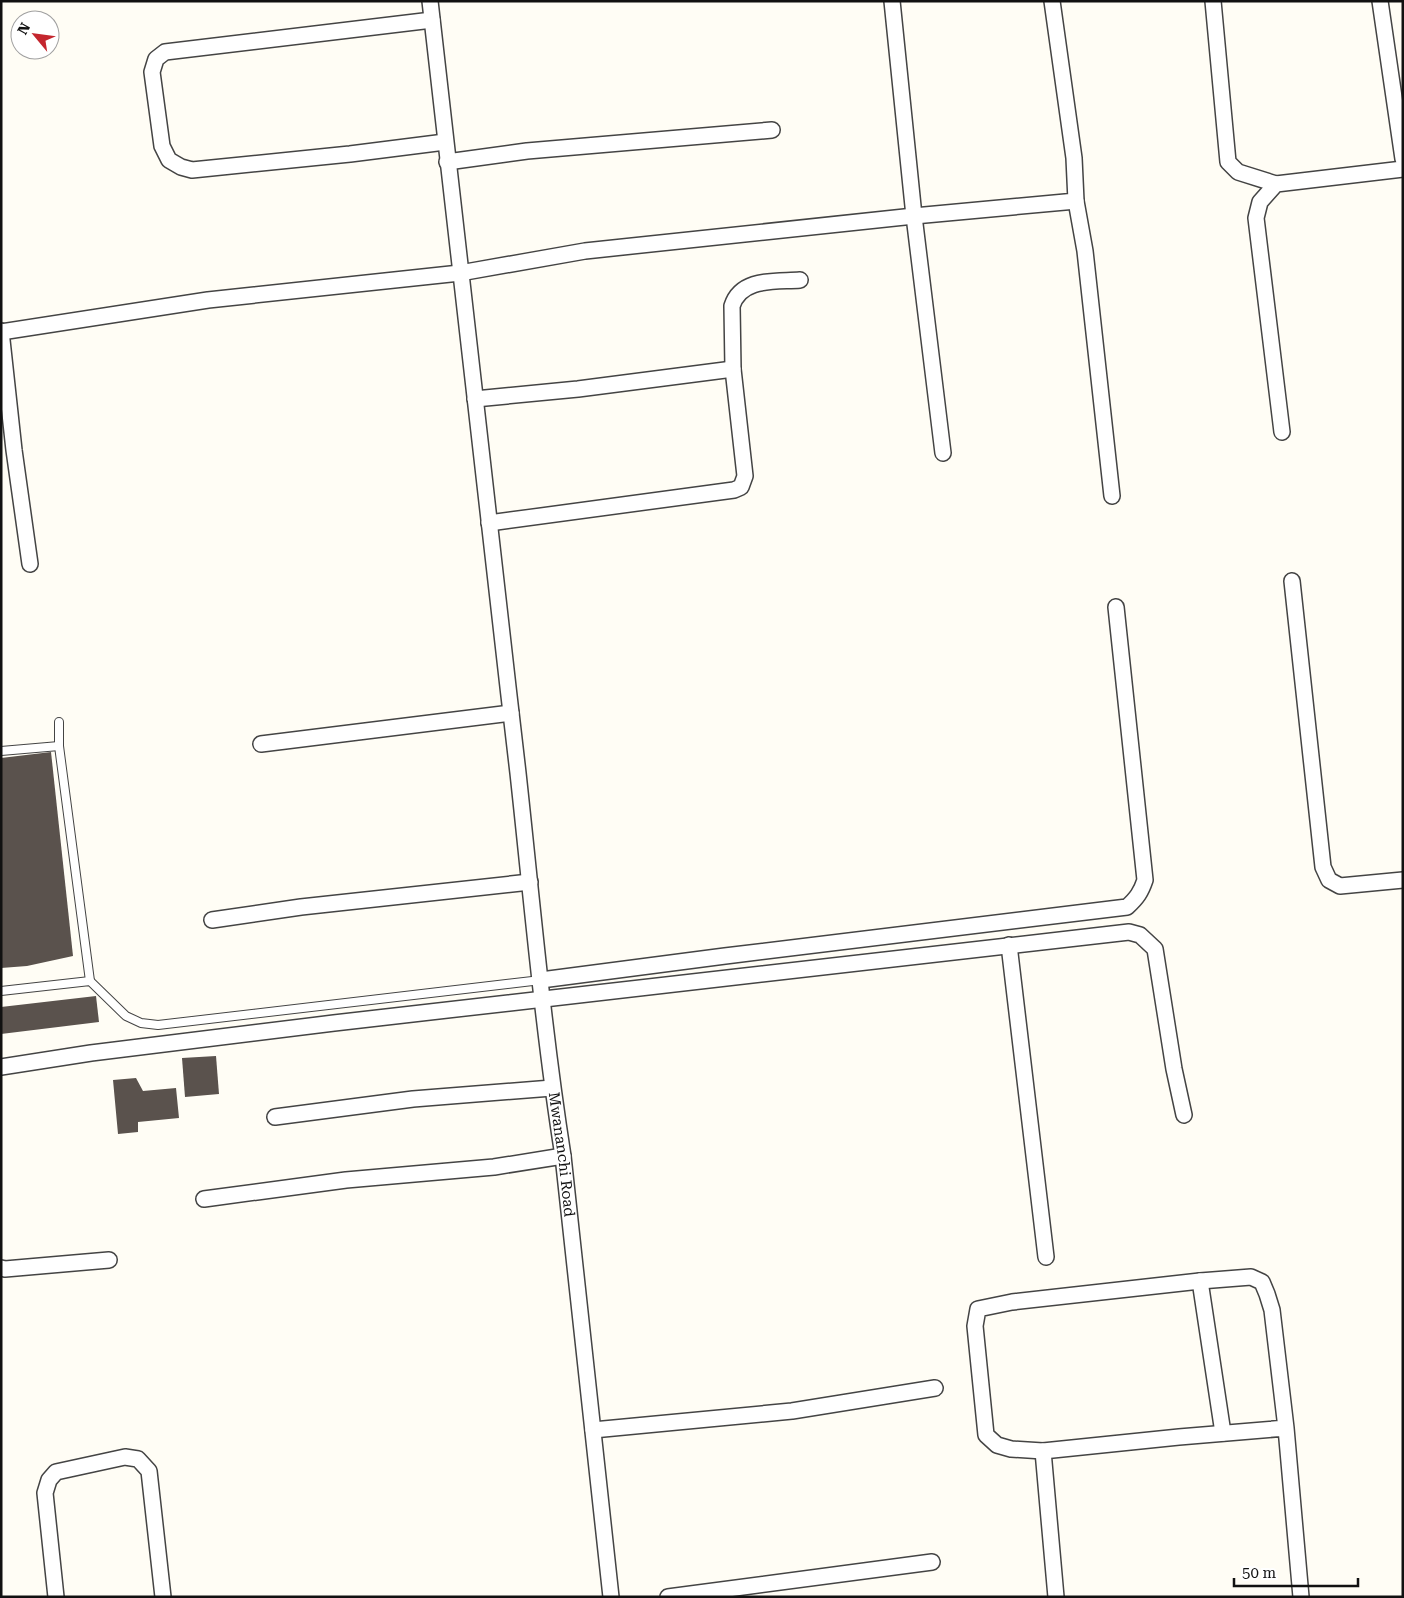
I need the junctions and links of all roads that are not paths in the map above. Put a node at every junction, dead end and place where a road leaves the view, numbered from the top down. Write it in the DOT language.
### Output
graph roads {
  1 [pos="430,1"];
  2 [pos="892,1"];
  3 [pos="1052,1"];
  4 [pos="1213,1"];
  5 [pos="1380,1"];
  6 [pos="432,20"];
  7 [pos="772,130"];
  8 [pos="445,142"];
  9 [pos="1403,159"];
  10 [pos="447,162"];
  11 [pos="1403,169"];
  12 [pos="1276,184"];
  13 [pos="1076,201"];
  14 [pos="914,216"];
  15 [pos="460,273"];
  16 [pos="800,280"];
  17 [pos="1,332"];
  18 [pos="733,369"];
  19 [pos="475,399"];
  20 [pos="1282,432"];
  21 [pos="943,453"];
  22 [pos="1112,496"];
  23 [pos="489,523"];
  24 [pos="30,564"];
  25 [pos="1292,581"];
  26 [pos="1116,607"];
  27 [pos="511,713"];
  28 [pos="59,722"];
  29 [pos="261,744"];
  30 [pos="59,746"];
  31 [pos="1,751"];
  32 [pos="1403,880"];
  33 [pos="530,882"];
  34 [pos="212,920"];
  35 [pos="1009,945"];
  36 [pos="541,980"];
  37 [pos="90,981"];
  38 [pos="1,991"];
  39 [pos="543,1000"];
  40 [pos="1,1067"];
  41 [pos="552,1088"];
  42 [pos="1184,1115"];
  43 [pos="275,1117"];
  44 [pos="563,1156"];
  45 [pos="204,1199"];
  46 [pos="1046,1257"];
  47 [pos="109,1260"];
  48 [pos="1,1268"];
  49 [pos="1200,1281"];
  50 [pos="935,1388"];
  51 [pos="1286,1428"];
  52 [pos="593,1430"];
  53 [pos="1222,1433"];
  54 [pos="1043,1451"];
  55 [pos="932,1562"];
  56 [pos="56,1597"];
  57 [pos="163,1597"];
  58 [pos="611,1597"];
  59 [pos="668,1597"];
  60 [pos="1056,1597"];
  61 [pos="1301,1597"];
  1 -- 6 [label="street, Mwananchi Road"];
  2 -- 14 [label="street"];
  3 -- 13 [label="street"];
  4 -- 12 [label="street"];
  5 -- 9 [label="street"];
  6 -- 8 [label="street, Mwananchi Road"];
  6 -- 8 [label="street"];
  7 -- 10 [label="street"];
  8 -- 10 [label="street, Mwananchi Road"];
  10 -- 15 [label="street, Mwananchi Road"];
  11 -- 12 [label="street"];
  12 -- 20 [label="street"];
  13 -- 14 [label="street"];
  13 -- 22 [label="street"];
  14 -- 15 [label="street"];
  14 -- 21 [label="street"];
  15 -- 17 [label="street"];
  15 -- 19 [label="street, Mwananchi Road"];
  16 -- 18 [label="street"];
  17 -- 24 [label="street"];
  18 -- 19 [label="street"];
  18 -- 23 [label="street"];
  19 -- 23 [label="street, Mwananchi Road"];
  23 -- 27 [label="street, Mwananchi Road"];
  25 -- 32 [label="street"];
  26 -- 36 [label="street"];
  27 -- 29 [label="street"];
  27 -- 33 [label="street, Mwananchi Road"];
  28 -- 30 [label="lane"];
  30 -- 31 [label="lane"];
  30 -- 37 [label="lane"];
  33 -- 34 [label="street"];
  33 -- 36 [label="street, Mwananchi Road"];
  35 -- 39 [label="street"];
  35 -- 42 [label="street"];
  35 -- 46 [label="street"];
  36 -- 37 [label="lane"];
  36 -- 39 [label="street, Mwananchi Road"];
  37 -- 38 [label="lane"];
  39 -- 40 [label="street"];
  39 -- 41 [label="street, Mwananchi Road"];
  41 -- 43 [label="street"];
  41 -- 44 [label="street, Mwananchi Road"];
  44 -- 45 [label="street"];
  44 -- 52 [label="street, Mwananchi Road"];
  47 -- 48 [label="street"];
  49 -- 51 [label="street"];
  49 -- 53 [label="street"];
  49 -- 54 [label="street"];
  50 -- 52 [label="street"];
  51 -- 53 [label="street"];
  51 -- 61 [label="street"];
  52 -- 58 [label="street, Mwananchi Road"];
  53 -- 54 [label="street"];
  54 -- 60 [label="street"];
  55 -- 59 [label="street"];
  56 -- 57 [label="street"];
}
